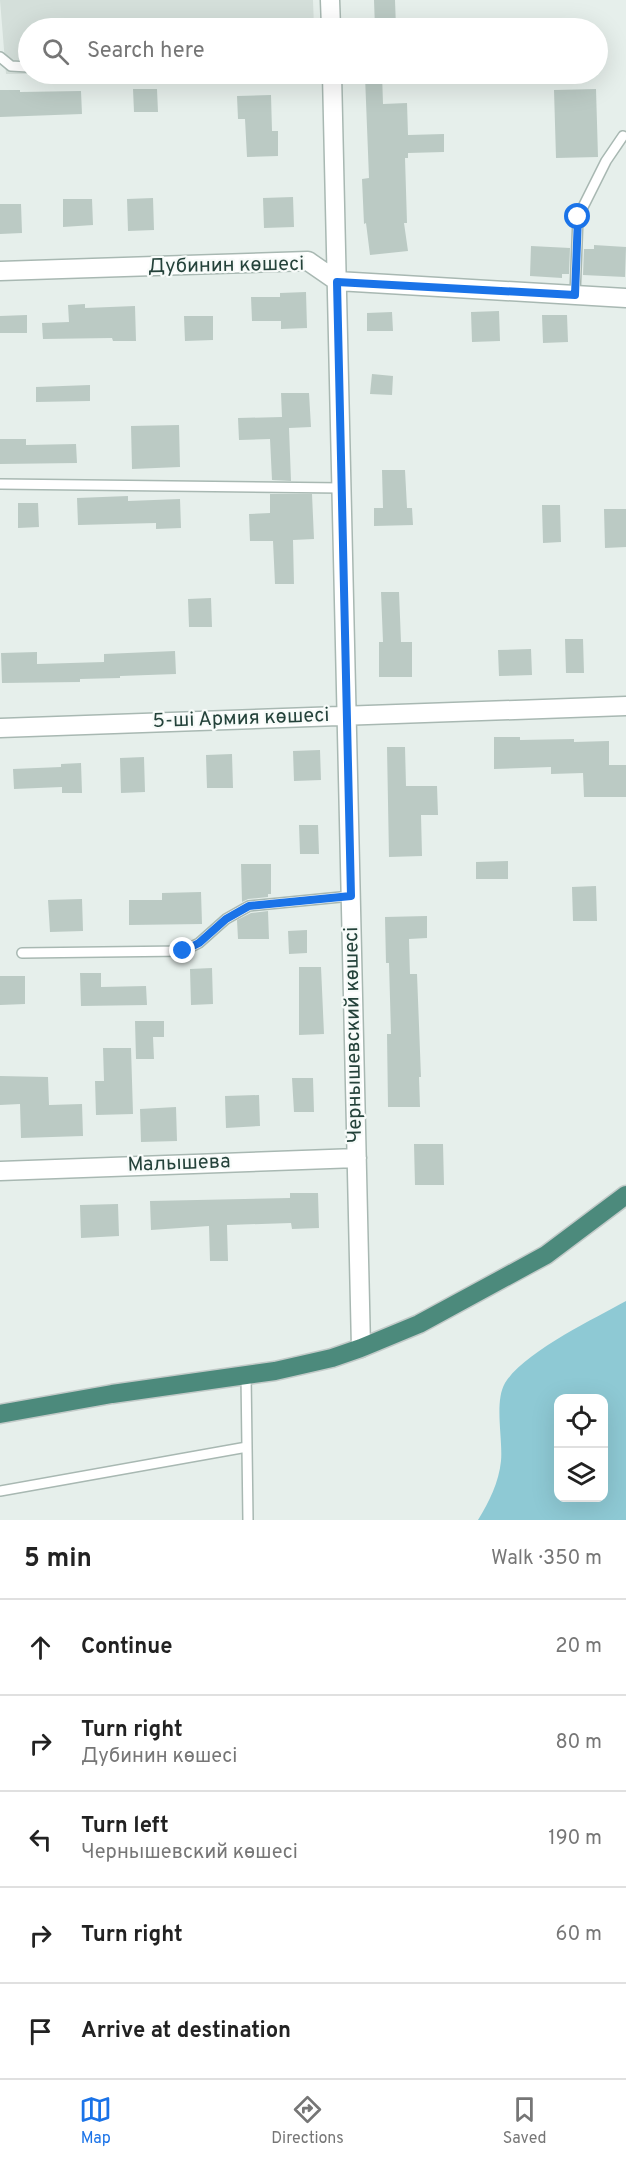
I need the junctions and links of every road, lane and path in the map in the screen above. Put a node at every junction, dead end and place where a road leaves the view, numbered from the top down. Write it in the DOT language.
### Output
graph roads {
  1 [pos="330,0"];
  2 [pos="331,18"];
  3 [pos="0,57"];
  4 [pos="18,66"];
  5 [pos="332,84"];
  6 [pos="623,136"];
  7 [pos="0,271"];
  8 [pos="337,282"];
  9 [pos="575,295"];
  10 [pos="626,298"];
  11 [pos="0,484"];
  12 [pos="342,488"];
  13 [pos="626,706"];
  14 [pos="347,716"];
  15 [pos="0,728"];
  16 [pos="351,896"];
  17 [pos="22,953"];
  18 [pos="357,1158"];
  19 [pos="0,1171"];
  20 [pos="626,1195"];
  21 [pos="361,1348"];
  22 [pos="246,1374"];
  23 [pos="0,1414"];
  24 [pos="247,1447"];
  25 [pos="0,1491"];
  26 [pos="248,1520"];
  1 -- 2 [label="street"];
  3 -- 4 [label="lane"];
  5 -- 8 [label="street, Чернышевский көшесі"];
  6 -- 9 [label="lane"];
  7 -- 8 [label="street, Дубинин көшесі"];
  8 -- 9 [label="street"];
  8 -- 12 [label="street, Чернышевский көшесі"];
  9 -- 10 [label="street"];
  11 -- 12 [label="lane"];
  12 -- 14 [label="street, Чернышевский көшесі"];
  13 -- 14 [label="street, 5-ші Армия көшесі"];
  14 -- 15 [label="street, 5-ші Армия көшесі"];
  14 -- 16 [label="street, Чернышевский көшесі"];
  16 -- 17 [label="lane"];
  16 -- 18 [label="street, Чернышевский көшесі"];
  18 -- 19 [label="street, Малышева"];
  18 -- 21 [label="street, Чернышевский көшесі"];
  20 -- 21 [label="highway"];
  21 -- 22 [label="highway"];
  22 -- 23 [label="highway"];
  22 -- 24 [label="lane"];
  24 -- 25 [label="lane"];
  24 -- 26 [label="lane"];
}
